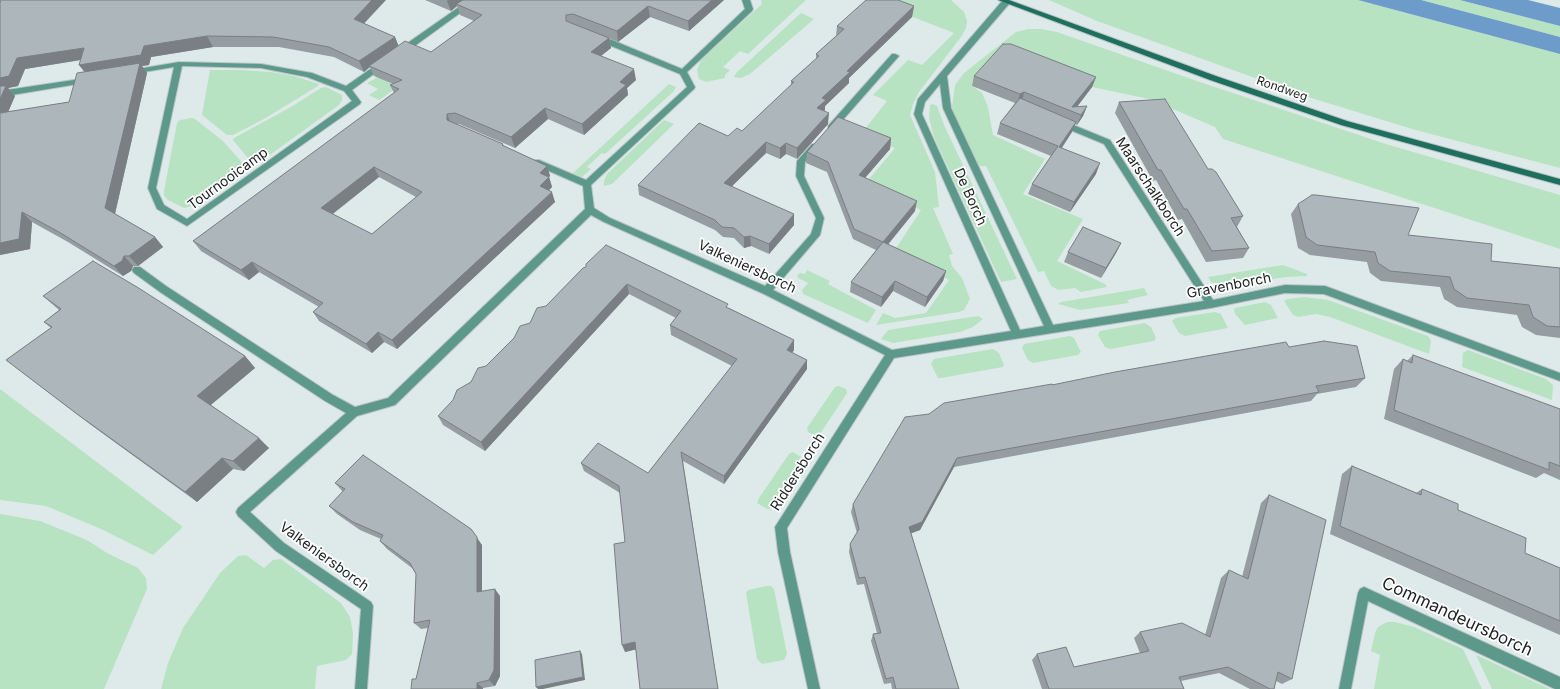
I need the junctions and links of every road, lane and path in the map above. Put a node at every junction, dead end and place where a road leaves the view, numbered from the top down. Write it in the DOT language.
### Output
graph roads {
  1 [pos="474,0"];
  2 [pos="746,0"];
  3 [pos="1004,1"];
  4 [pos="587,34"];
  5 [pos="895,56"];
  6 [pos="178,64"];
  7 [pos="683,72"];
  8 [pos="124,73"];
  9 [pos="943,76"];
  10 [pos="93,78"];
  11 [pos="347,89"];
  12 [pos="0,94"];
  13 [pos="1049,118"];
  14 [pos="529,158"];
  15 [pos="1560,182"];
  16 [pos="587,184"];
  17 [pos="590,210"];
  18 [pos="137,270"];
  19 [pos="767,291"];
  20 [pos="1211,304"];
  21 [pos="1050,328"];
  22 [pos="1017,334"];
  23 [pos="891,354"];
  24 [pos="1560,377"];
  25 [pos="354,412"];
  26 [pos="1560,684"];
  27 [pos="361,689"];
  28 [pos="814,689"];
  29 [pos="1345,689"];
  1 -- 11 [label="street"];
  2 -- 7 [label="street"];
  3 -- 9 [label="street, De Borch"];
  3 -- 15 [label="main road, Rondweg"];
  4 -- 7 [label="street"];
  5 -- 19 [label="street"];
  6 -- 8 [label="street"];
  6 -- 11 [label="street"];
  6 -- 11 [label="street, Tournooicamp"];
  7 -- 16 [label="street"];
  9 -- 21 [label="street, De Borch"];
  9 -- 22 [label="street, De Borch"];
  10 -- 12 [label="street"];
  13 -- 20 [label="street, Maarschalkborch"];
  14 -- 16 [label="street"];
  16 -- 17 [label="street"];
  17 -- 19 [label="street, Valkeniersborch"];
  17 -- 25 [label="street, Valkeniersborch"];
  18 -- 25 [label="street"];
  19 -- 23 [label="street, Valkeniersborch"];
  20 -- 21 [label="street, Gravenborch"];
  20 -- 24 [label="street, Gravenborch"];
  21 -- 22 [label="street, Gravenborch"];
  22 -- 23 [label="street, Gravenborch"];
  23 -- 28 [label="street, Riddersborch"];
  25 -- 27 [label="street, Valkeniersborch"];
  26 -- 29 [label="street, Commandeursborch"];
}
